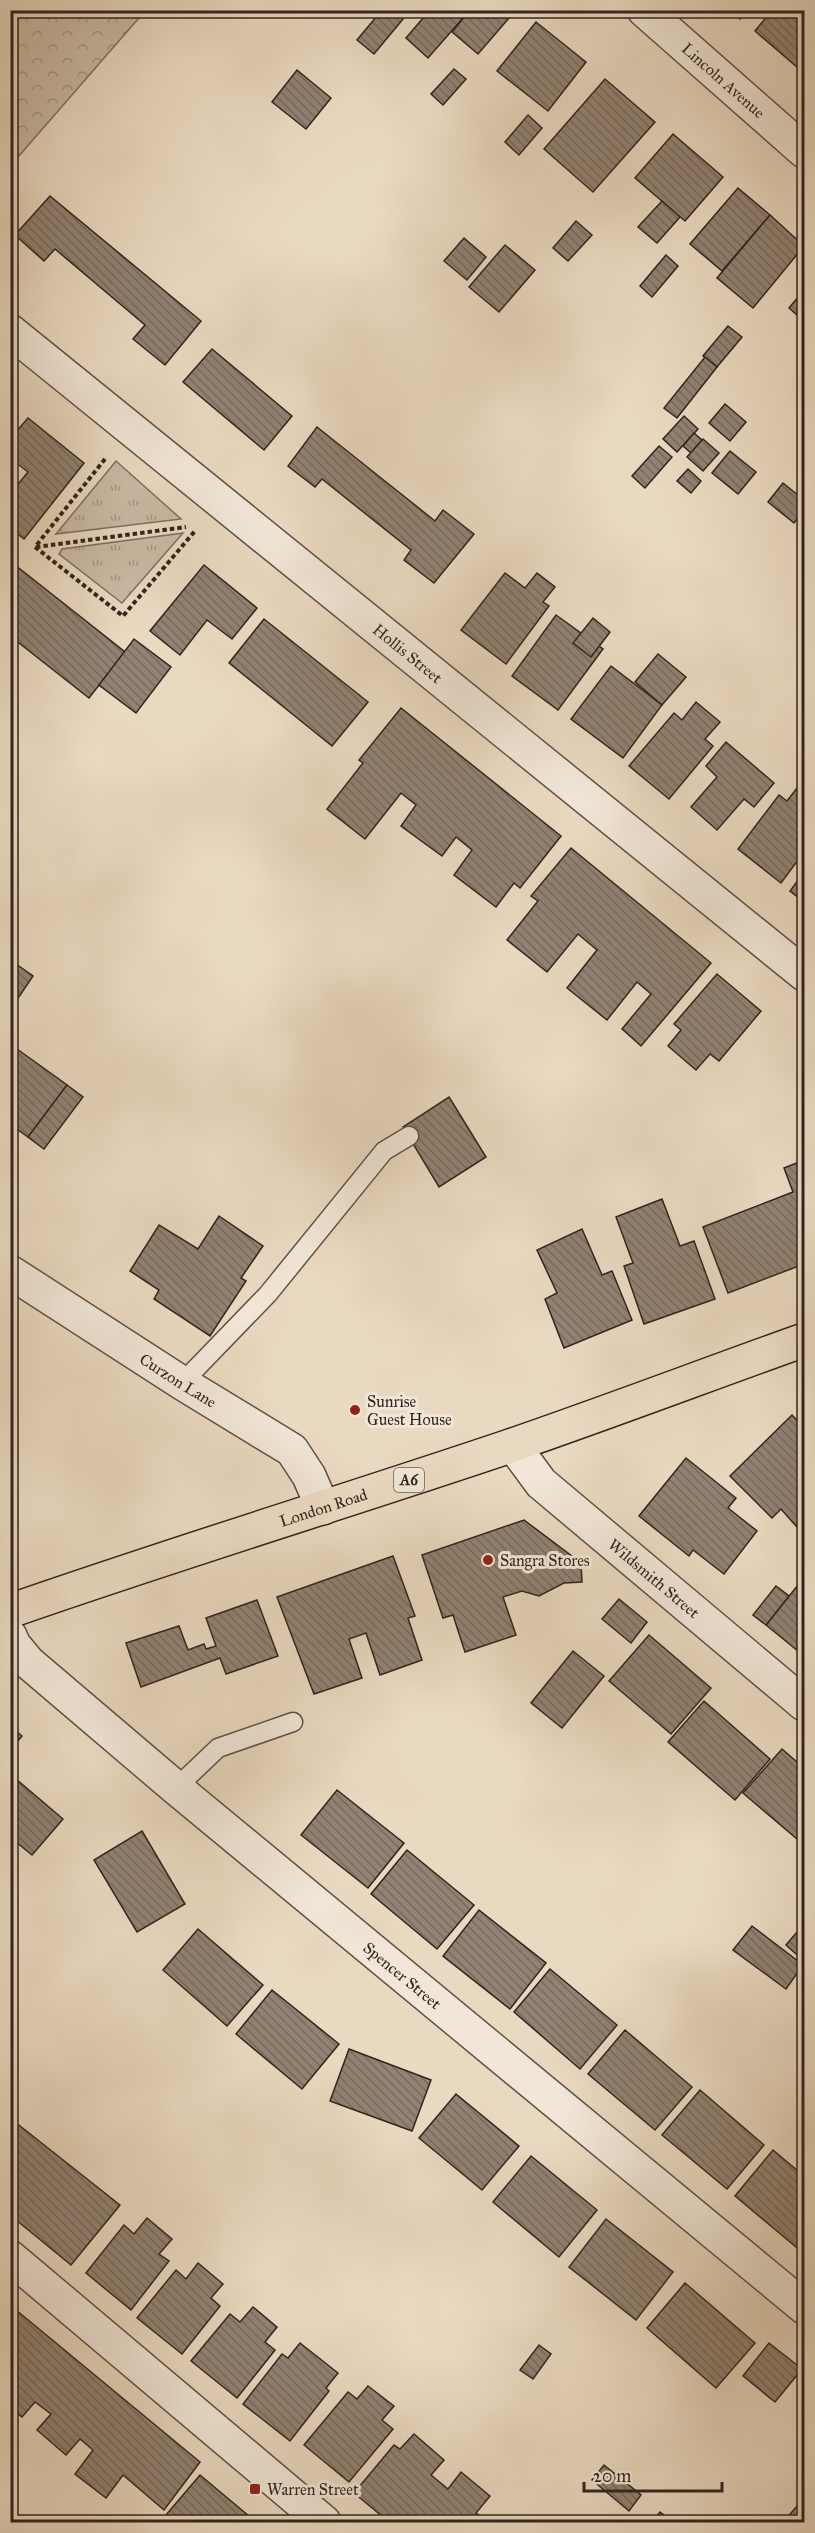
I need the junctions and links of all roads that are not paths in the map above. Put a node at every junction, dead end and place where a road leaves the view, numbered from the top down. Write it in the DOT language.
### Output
graph roads {
  1 [pos="644,10"];
  2 [pos="804,151"];
  3 [pos="10,332"];
  4 [pos="804,974"];
  5 [pos="408,1136"];
  6 [pos="10,1272"];
  7 [pos="804,1340"];
  8 [pos="182,1383"];
  9 [pos="513,1445"];
  10 [pos="323,1508"];
  11 [pos="10,1611"];
  12 [pos="10,1636"];
  13 [pos="804,1704"];
  14 [pos="293,1722"];
  15 [pos="176,1788"];
  16 [pos="10,2257"];
  17 [pos="804,2307"];
  18 [pos="324,2523"];
  1 -- 2 [label="street, Lincoln Avenue"];
  3 -- 4 [label="street, Hollis Street"];
  5 -- 8 [label="lane"];
  6 -- 8 [label="street, Curzon Lane"];
  7 -- 9 [label="main road, London Road / A6"];
  8 -- 10 [label="street, Curzon Lane"];
  9 -- 10 [label="main road, London Road / A6"];
  9 -- 13 [label="street, Wildsmith Street"];
  10 -- 11 [label="main road, London Road / A6"];
  12 -- 15 [label="street, Spencer Street"];
  14 -- 15 [label="lane"];
  15 -- 17 [label="street, Spencer Street"];
  16 -- 18 [label="street"];
}
